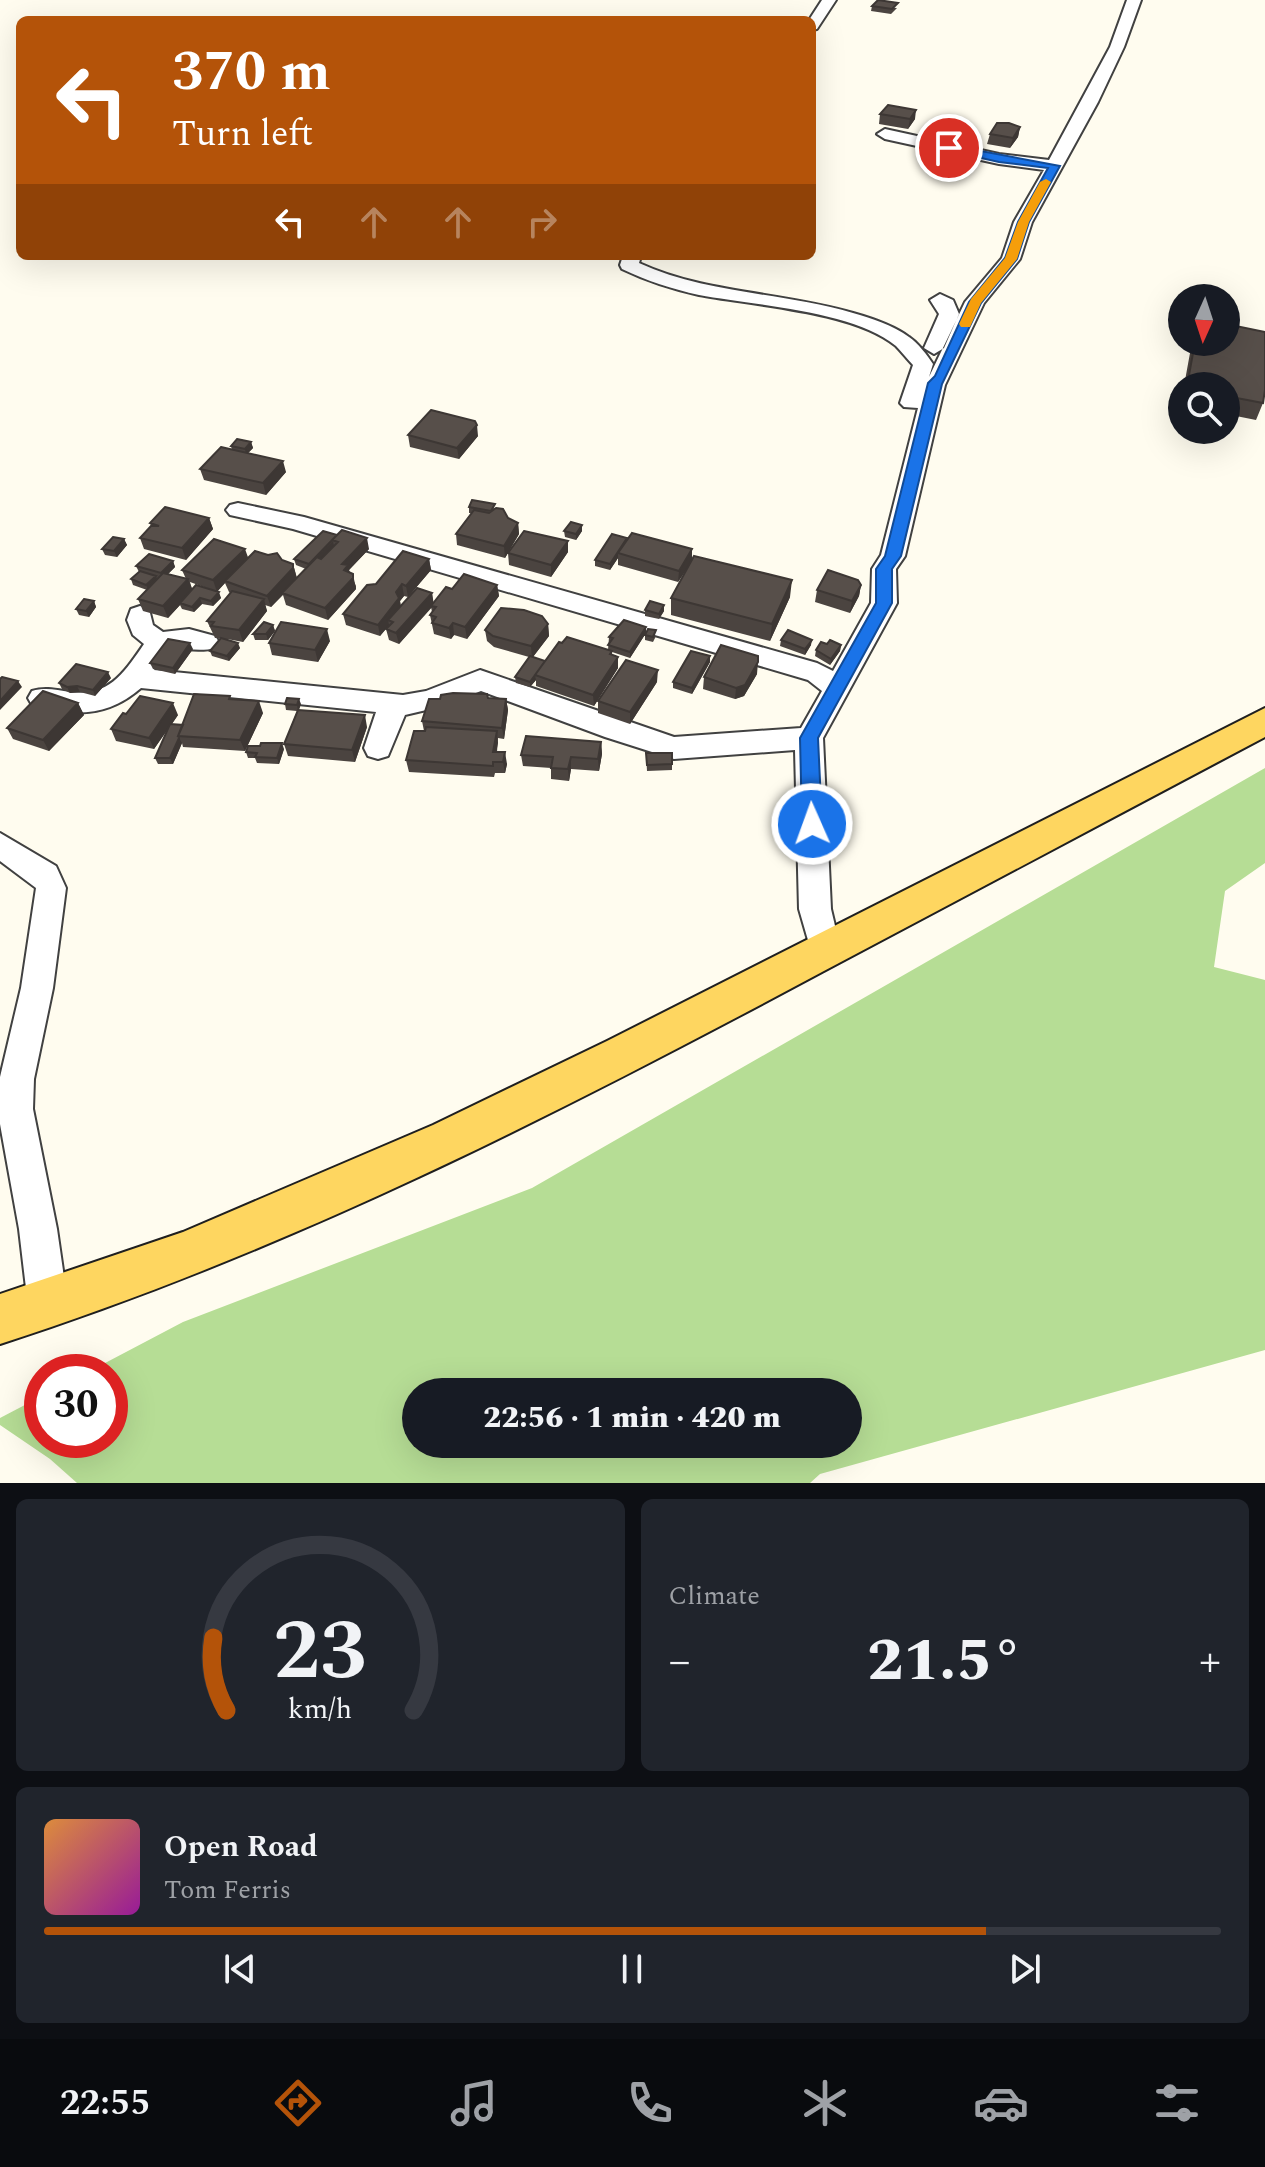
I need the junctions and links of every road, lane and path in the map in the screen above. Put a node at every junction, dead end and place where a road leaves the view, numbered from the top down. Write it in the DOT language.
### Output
graph roads {
  1 [pos="829,0"];
  2 [pos="1134,0"];
  3 [pos="816,20"];
  4 [pos="885,134"];
  5 [pos="1055,166"];
  6 [pos="631,260"];
  7 [pos="940,300"];
  8 [pos="923,364"];
  9 [pos="916,462"];
  10 [pos="238,510"];
  11 [pos="140,615"];
  12 [pos="160,641"];
  13 [pos="206,642"];
  14 [pos="135,678"];
  15 [pos="838,689"];
  16 [pos="42,698"];
  17 [pos="394,707"];
  18 [pos="1265,721"];
  19 [pos="809,738"];
  20 [pos="378,748"];
  21 [pos="0,845"];
  22 [pos="825,951"];
  23 [pos="48,1305"];
  24 [pos="0,1319"];
  1 -- 3 [label="street"];
  2 -- 5 [label="street"];
  4 -- 5 [label="street"];
  5 -- 9 [label="street"];
  6 -- 8 [label="street"];
  7 -- 8 [label="street"];
  8 -- 9 [label="street"];
  9 -- 15 [label="street"];
  10 -- 15 [label="street"];
  11 -- 12 [label="street"];
  12 -- 13 [label="street"];
  12 -- 14 [label="street"];
  14 -- 16 [label="street"];
  14 -- 17 [label="street"];
  15 -- 19 [label="street"];
  17 -- 19 [label="street"];
  17 -- 20 [label="street"];
  18 -- 22 [label="main road"];
  19 -- 22 [label="street"];
  21 -- 23 [label="street"];
  22 -- 23 [label="main road"];
  23 -- 24 [label="main road"];
}
